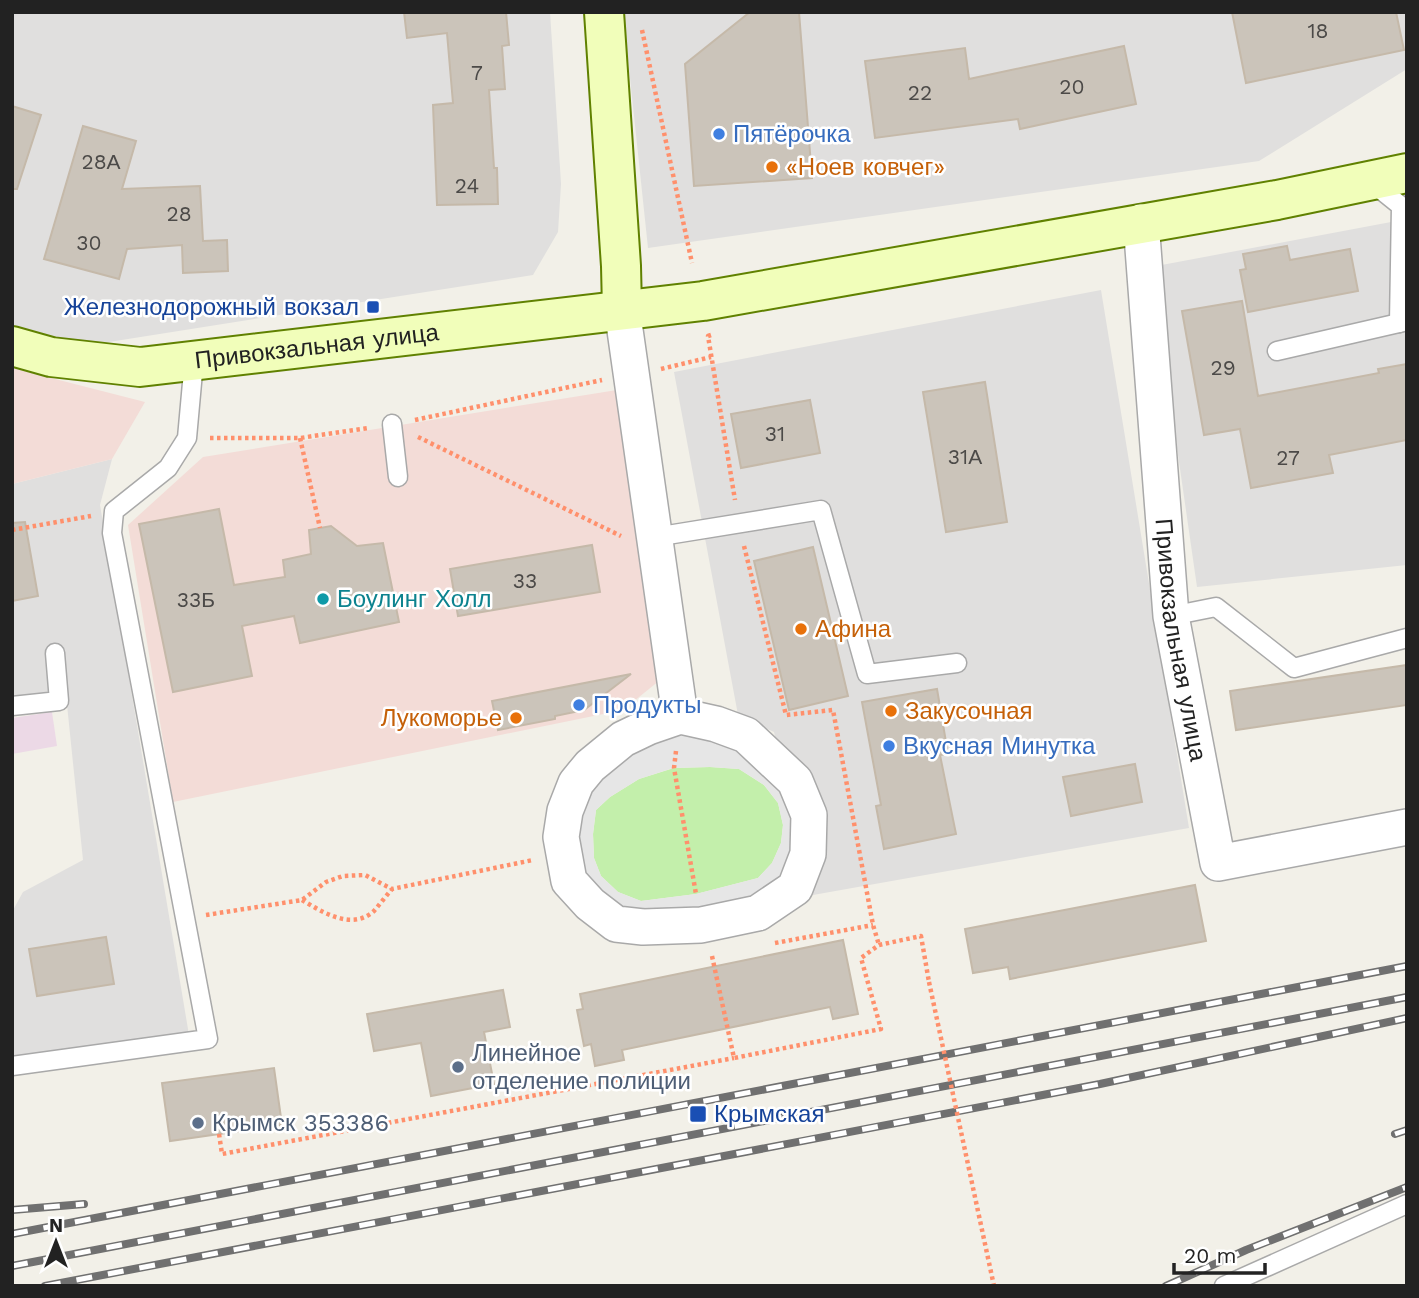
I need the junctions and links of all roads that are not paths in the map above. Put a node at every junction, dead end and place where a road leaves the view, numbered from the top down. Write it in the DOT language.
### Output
graph roads {
  1 [pos="604,12"];
  2 [pos="1407,173"];
  3 [pos="1370,181"];
  4 [pos="1142,222"];
  5 [pos="622,309"];
  6 [pos="1403,322"];
  7 [pos="12,346"];
  8 [pos="1277,351"];
  9 [pos="194,362"];
  10 [pos="392,424"];
  11 [pos="398,477"];
  12 [pos="642,538"];
  13 [pos="1171,616"];
  14 [pos="1407,638"];
  15 [pos="55,653"];
  16 [pos="957,663"];
  17 [pos="12,706"];
  18 [pos="680,716"];
  19 [pos="1407,827"];
  20 [pos="12,1066"];
  21 [pos="1407,1204"];
  22 [pos="1224,1286"];
  1 -- 5 [label="main road"];
  2 -- 3 [label="main road, Привокзальная улица"];
  3 -- 4 [label="main road, Привокзальная улица"];
  3 -- 6 [label="lane"];
  4 -- 5 [label="main road, Привокзальная улица"];
  4 -- 13 [label="street, Привокзальная улица"];
  5 -- 9 [label="main road, Привокзальная улица"];
  5 -- 12 [label="street"];
  6 -- 8 [label="lane"];
  7 -- 9 [label="main road, Привокзальная улица"];
  9 -- 20 [label="lane"];
  10 -- 11 [label="lane"];
  12 -- 16 [label="lane"];
  12 -- 18 [label="street"];
  13 -- 14 [label="lane"];
  13 -- 19 [label="street, Привокзальная улица"];
  15 -- 17 [label="lane"];
  18 -- 18 [label="street"];
  21 -- 22 [label="lane"];
}
